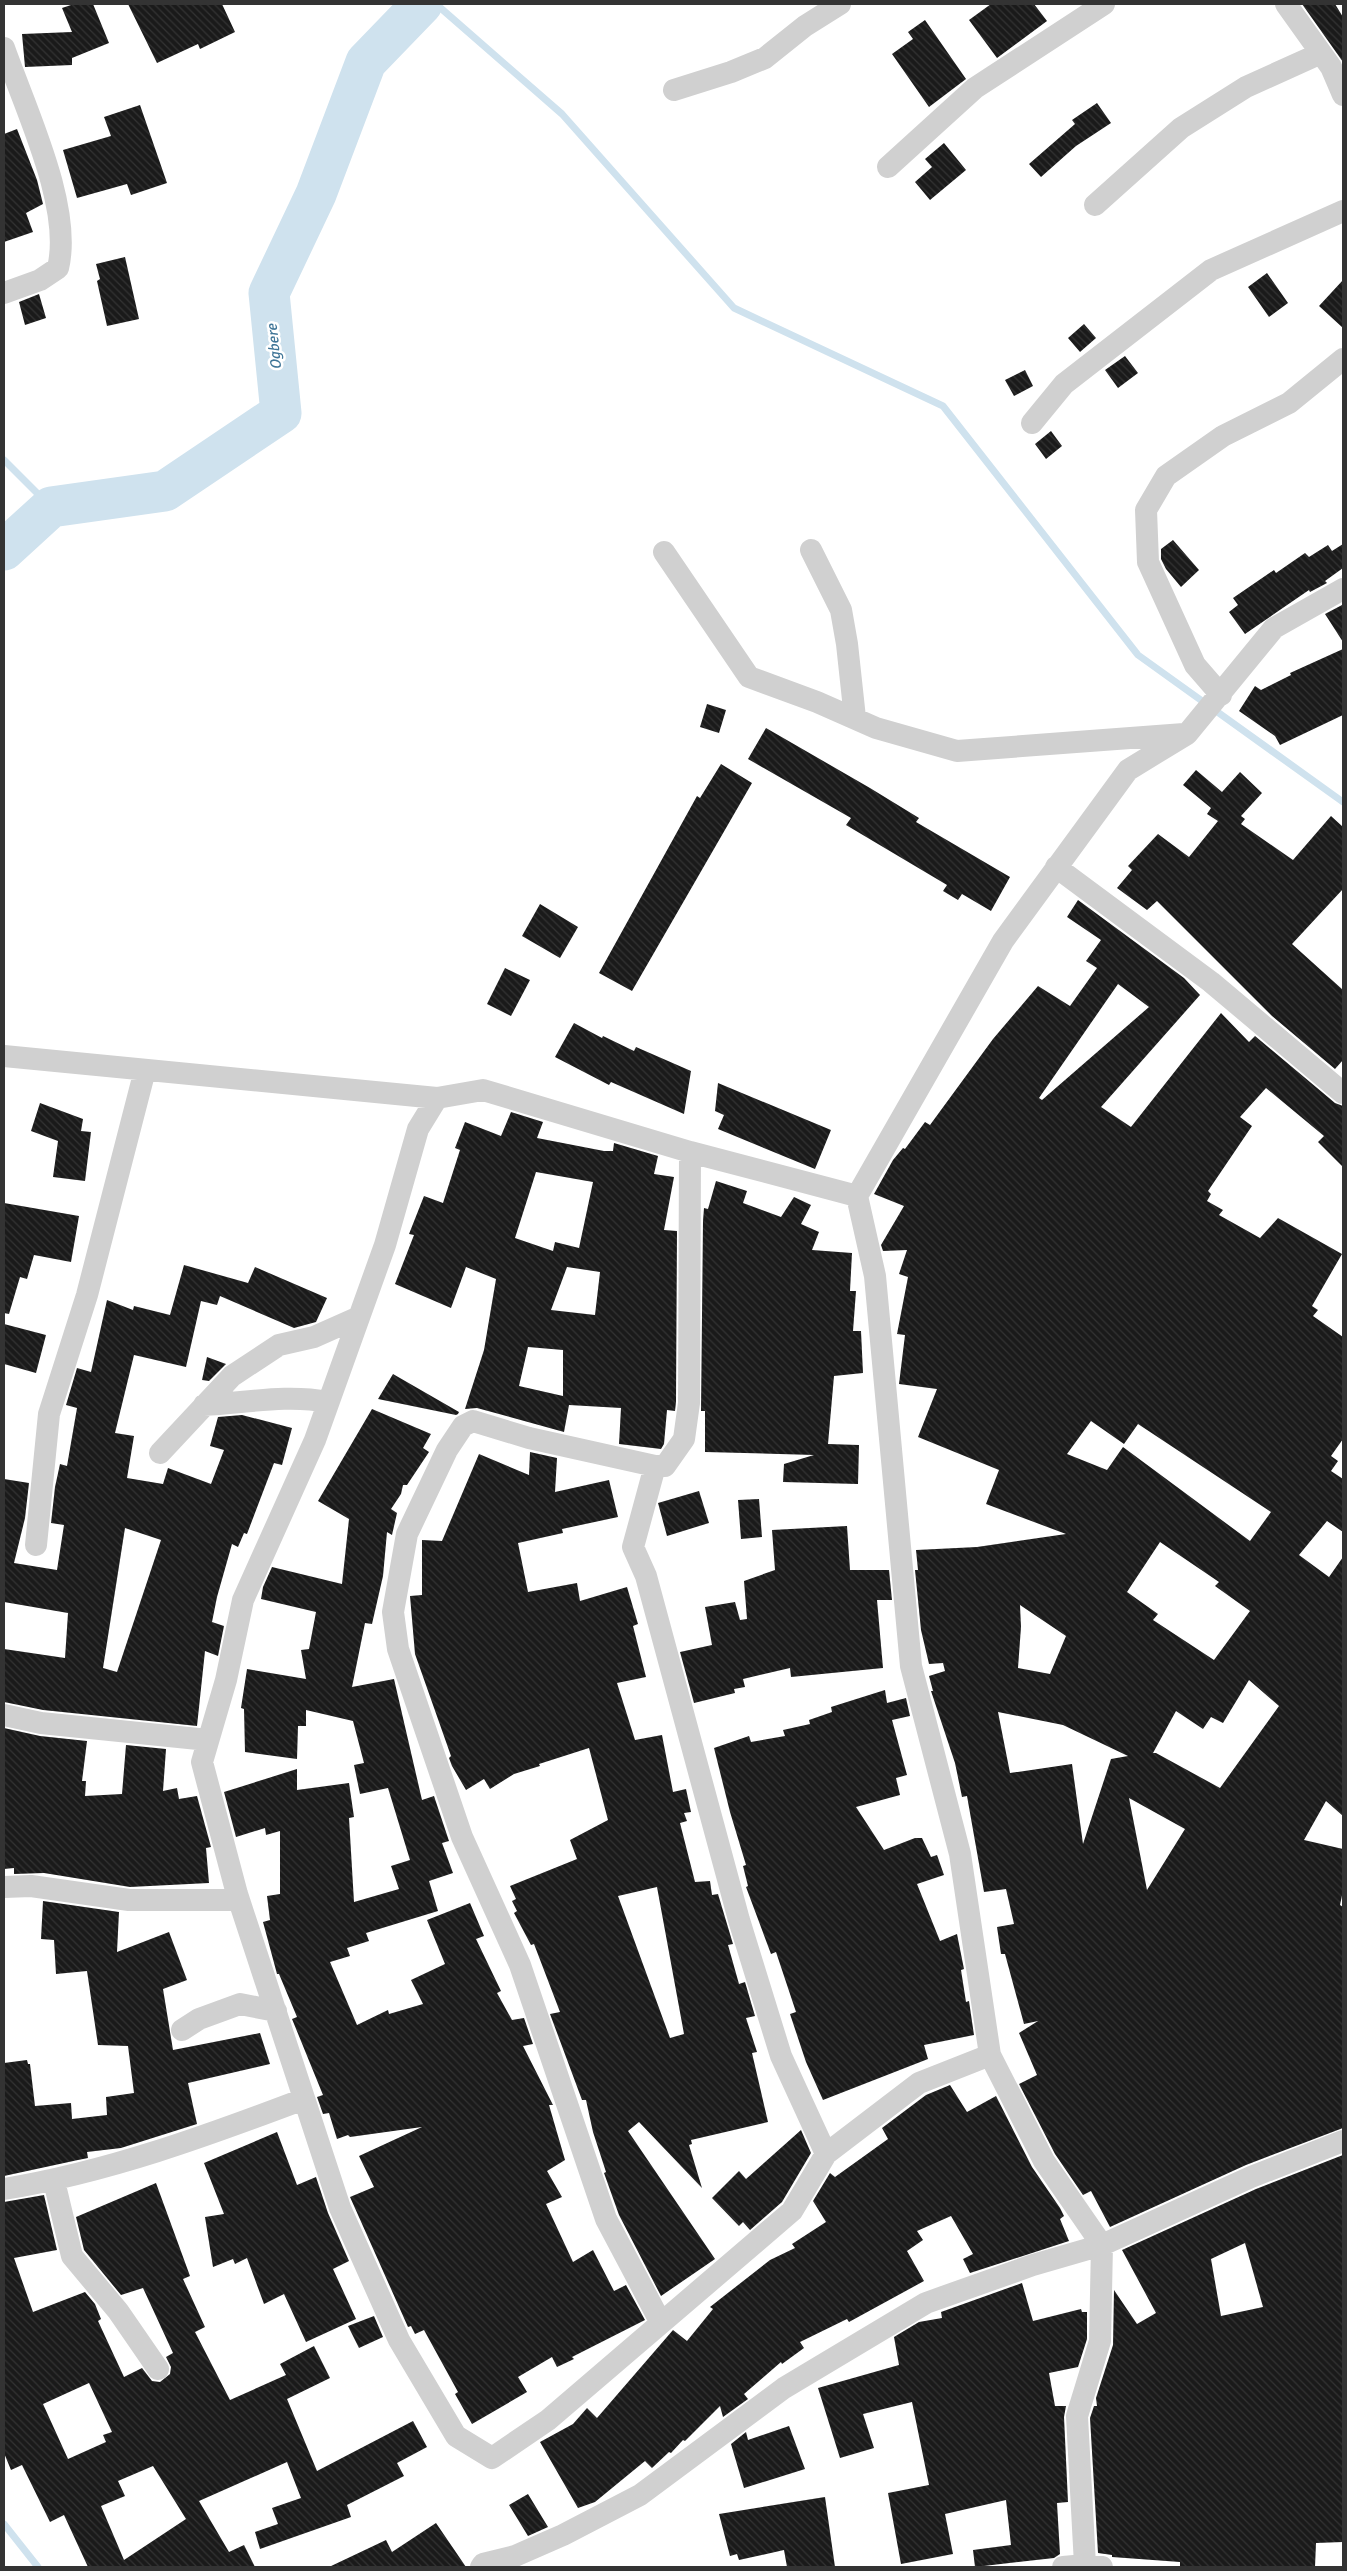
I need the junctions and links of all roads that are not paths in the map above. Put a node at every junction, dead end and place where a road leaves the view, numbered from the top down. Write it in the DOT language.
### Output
graph roads {
  1 [pos="840,4"];
  2 [pos="1104,4"];
  3 [pos="1286,4"];
  4 [pos="4,48"];
  5 [pos="1319,54"];
  6 [pos="674,90"];
  7 [pos="1343,95"];
  8 [pos="888,166"];
  9 [pos="1095,205"];
  10 [pos="1343,211"];
  11 [pos="4,293"];
  12 [pos="1343,359"];
  13 [pos="1032,422"];
  14 [pos="811,550"];
  15 [pos="664,552"];
  16 [pos="1343,589"];
  17 [pos="1221,695"];
  18 [pos="855,718"];
  19 [pos="1187,734"];
  20 [pos="1056,867"];
  21 [pos="4,1056"];
  22 [pos="145,1070"];
  23 [pos="1343,1093"];
  24 [pos="437,1098"];
  25 [pos="690,1152"];
  26 [pos="857,1196"];
  27 [pos="359,1316"];
  28 [pos="328,1402"];
  29 [pos="204,1405"];
  30 [pos="160,1453"];
  31 [pos="655,1466"];
  32 [pos="36,1544"];
  33 [pos="4,1716"];
  34 [pos="208,1740"];
  35 [pos="4,1887"];
  36 [pos="239,1900"];
  37 [pos="276,2011"];
  38 [pos="182,2030"];
  39 [pos="990,2055"];
  40 [pos="304,2099"];
  41 [pos="1343,2141"];
  42 [pos="826,2154"];
  43 [pos="54,2181"];
  44 [pos="4,2189"];
  45 [pos="1102,2245"];
  46 [pos="661,2323"];
  47 [pos="158,2370"];
  48 [pos="1093,2566"];
  49 [pos="481,2567"];
  50 [pos="1063,2567"];
  1 -- 6 [label="street"];
  2 -- 8 [label="street"];
  3 -- 5 [label="street"];
  4 -- 11 [label="street"];
  5 -- 7 [label="street"];
  5 -- 9 [label="street"];
  10 -- 13 [label="street"];
  12 -- 17 [label="street"];
  14 -- 18 [label="street"];
  15 -- 18 [label="street"];
  16 -- 17 [label="street"];
  17 -- 19 [label="street"];
  18 -- 19 [label="street"];
  19 -- 20 [label="street"];
  20 -- 23 [label="street"];
  20 -- 26 [label="street"];
  21 -- 22 [label="street"];
  22 -- 24 [label="street"];
  22 -- 32 [label="street"];
  24 -- 25 [label="street"];
  24 -- 27 [label="street"];
  25 -- 26 [label="street"];
  25 -- 31 [label="street"];
  26 -- 39 [label="street"];
  27 -- 28 [label="street"];
  27 -- 29 [label="street"];
  28 -- 29 [label="street"];
  28 -- 34 [label="street"];
  29 -- 30 [label="street"];
  31 -- 42 [label="street"];
  31 -- 46 [label="street"];
  33 -- 34 [label="street"];
  34 -- 36 [label="street"];
  35 -- 36 [label="street"];
  36 -- 37 [label="street"];
  37 -- 38 [label="street"];
  37 -- 40 [label="street"];
  39 -- 42 [label="street"];
  39 -- 45 [label="street"];
  40 -- 43 [label="street"];
  40 -- 46 [label="street"];
  41 -- 45 [label="street"];
  42 -- 46 [label="street"];
  43 -- 44 [label="street"];
  43 -- 47 [label="street"];
  45 -- 48 [label="street"];
  45 -- 49 [label="street"];
  48 -- 50 [label="street"];
}
